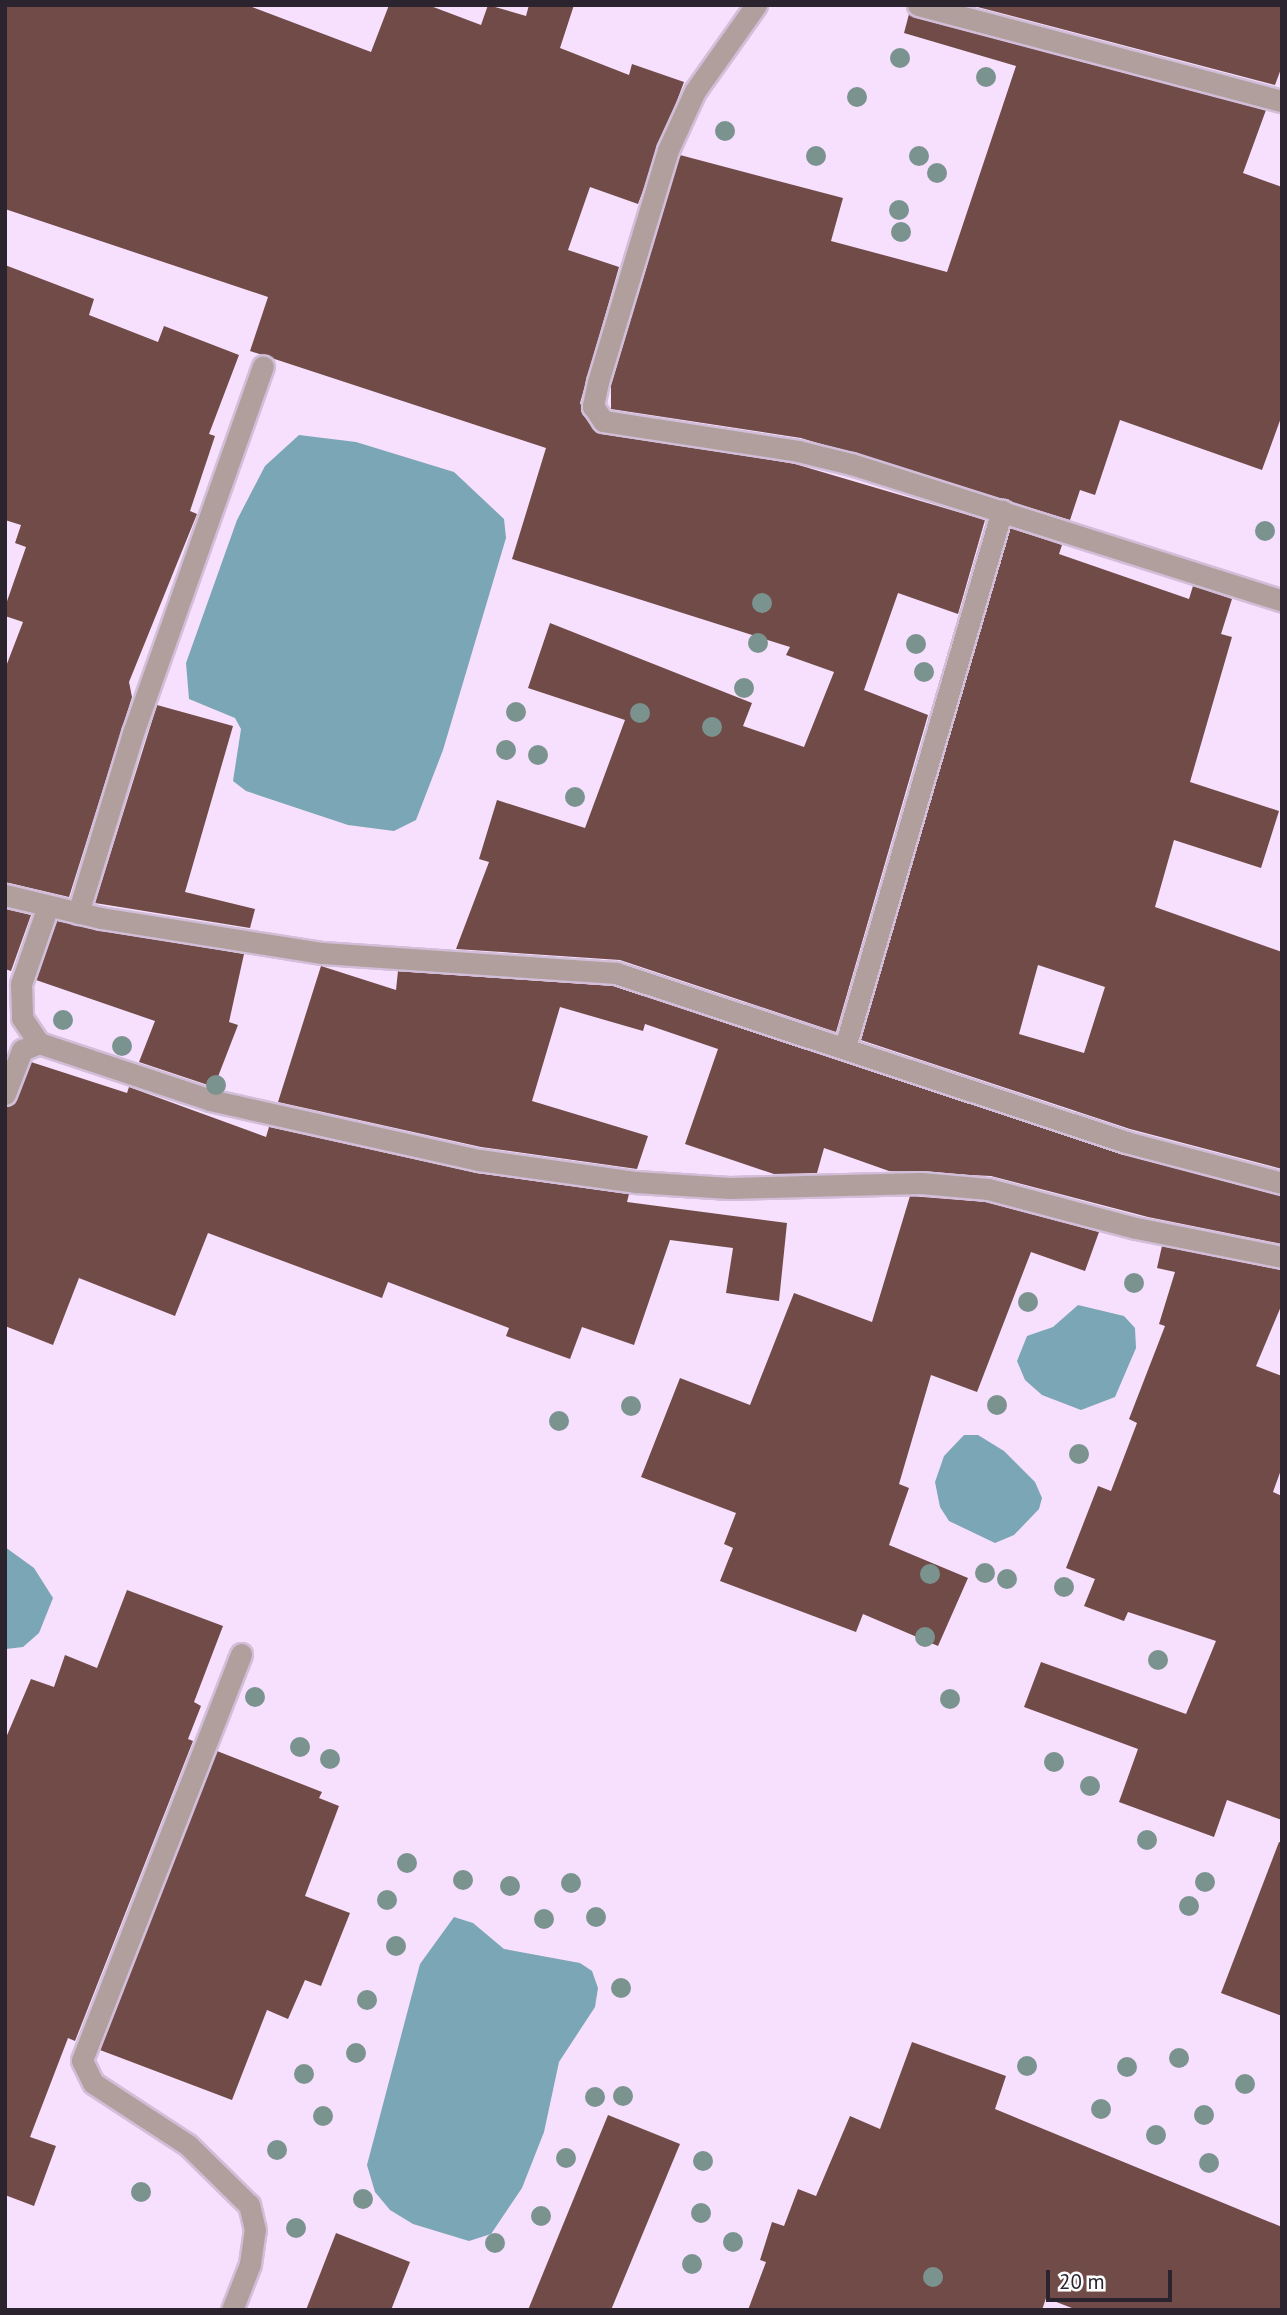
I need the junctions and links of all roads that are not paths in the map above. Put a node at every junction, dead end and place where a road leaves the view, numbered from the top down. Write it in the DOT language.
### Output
graph roads {
  1 [pos="756,5"];
  2 [pos="918,5"];
  3 [pos="1282,101"];
  4 [pos="263,366"];
  5 [pos="1002,510"];
  6 [pos="1282,601"];
  7 [pos="5,895"];
  8 [pos="48,906"];
  9 [pos="78,913"];
  10 [pos="39,1044"];
  11 [pos="845,1047"];
  12 [pos="5,1094"];
  13 [pos="1282,1183"];
  14 [pos="1282,1257"];
  15 [pos="241,1654"];
  16 [pos="232,2310"];
  1 -- 5 [label="street"];
  2 -- 3 [label="street"];
  4 -- 9 [label="street"];
  5 -- 6 [label="street"];
  5 -- 11 [label="street"];
  7 -- 8 [label="street"];
  8 -- 9 [label="street"];
  8 -- 10 [label="street"];
  9 -- 11 [label="street"];
  10 -- 12 [label="street"];
  10 -- 14 [label="street"];
  11 -- 13 [label="street"];
  15 -- 16 [label="street"];
}
